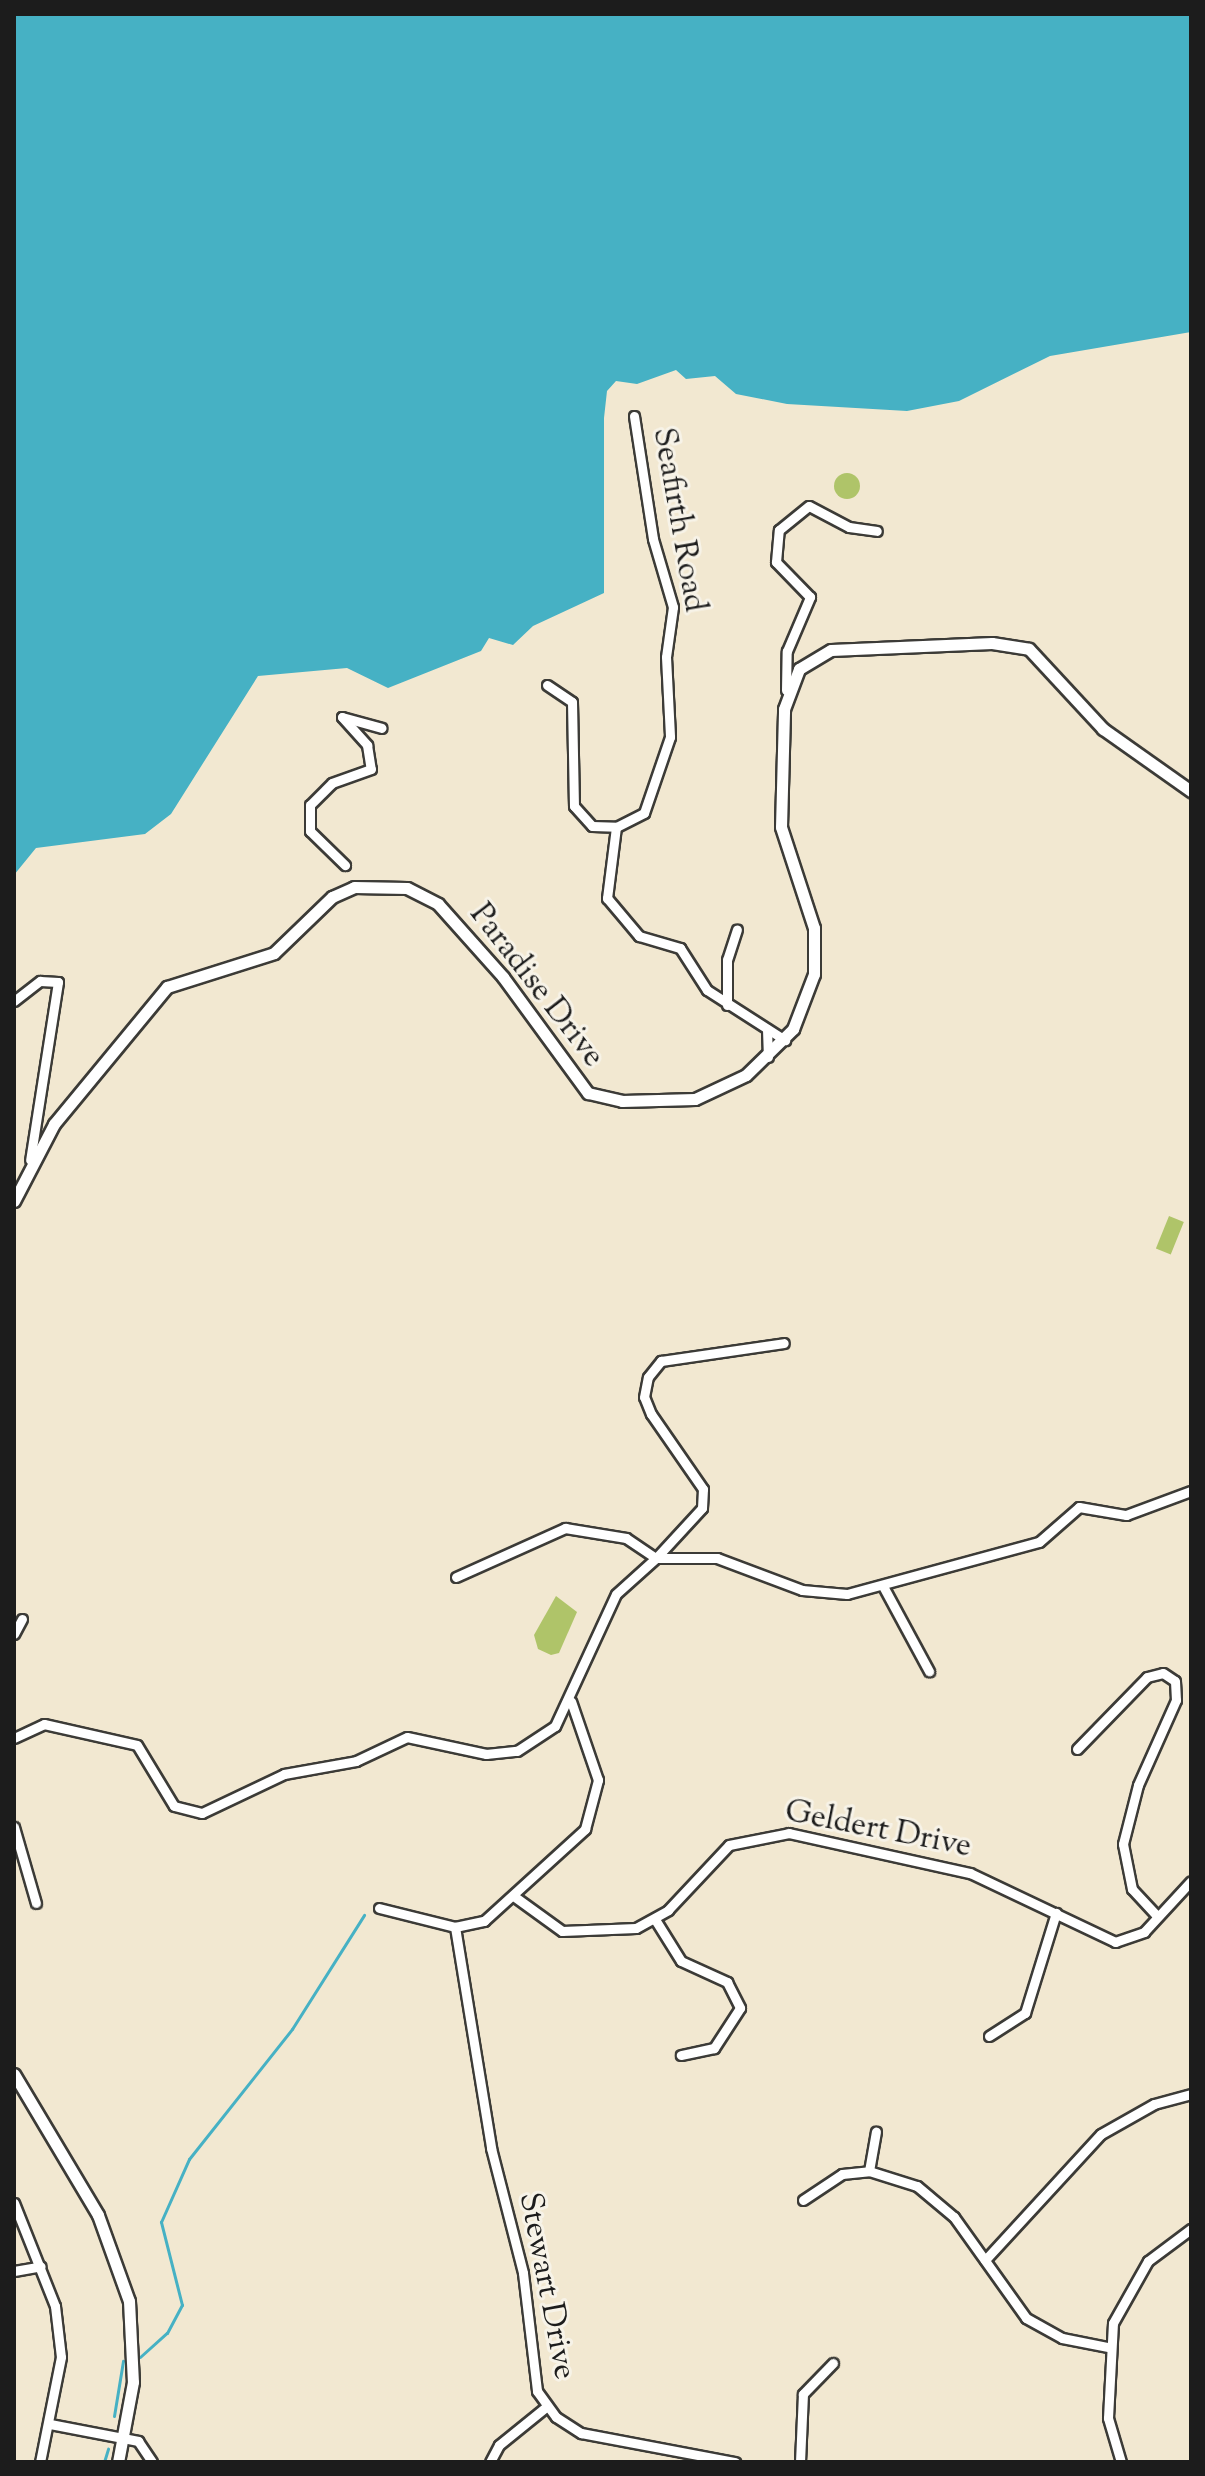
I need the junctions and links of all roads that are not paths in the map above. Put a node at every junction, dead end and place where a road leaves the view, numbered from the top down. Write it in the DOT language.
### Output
graph roads {
  1 [pos="634,416"];
  2 [pos="877,531"];
  3 [pos="547,685"];
  4 [pos="786,690"];
  5 [pos="382,728"];
  6 [pos="1191,791"];
  7 [pos="616,827"];
  8 [pos="345,865"];
  9 [pos="737,930"];
  10 [pos="14,1001"];
  11 [pos="727,1005"];
  12 [pos="767,1029"];
  13 [pos="785,1040"];
  14 [pos="768,1058"];
  15 [pos="30,1160"];
  16 [pos="14,1201"];
  17 [pos="784,1343"];
  18 [pos="1191,1491"];
  19 [pos="656,1558"];
  20 [pos="456,1577"];
  21 [pos="883,1586"];
  22 [pos="22,1619"];
  23 [pos="14,1634"];
  24 [pos="929,1671"];
  25 [pos="571,1701"];
  26 [pos="14,1738"];
  27 [pos="1077,1749"];
  28 [pos="14,1827"];
  29 [pos="1191,1881"];
  30 [pos="515,1897"];
  31 [pos="36,1903"];
  32 [pos="379,1908"];
  33 [pos="1056,1913"];
  34 [pos="1157,1916"];
  35 [pos="656,1921"];
  36 [pos="455,1927"];
  37 [pos="989,2036"];
  38 [pos="681,2055"];
  39 [pos="14,2074"];
  40 [pos="1191,2094"];
  41 [pos="876,2132"];
  42 [pos="869,2171"];
  43 [pos="803,2200"];
  44 [pos="14,2203"];
  45 [pos="1191,2229"];
  46 [pos="985,2260"];
  47 [pos="41,2266"];
  48 [pos="14,2271"];
  49 [pos="1108,2347"];
  50 [pos="833,2363"];
  51 [pos="546,2407"];
  52 [pos="50,2424"];
  53 [pos="124,2437"];
  54 [pos="40,2462"];
  55 [pos="118,2462"];
  56 [pos="152,2462"];
  57 [pos="490,2462"];
  58 [pos="735,2462"];
  59 [pos="800,2462"];
  60 [pos="1121,2462"];
  1 -- 7 [label="street, Seafirth Road"];
  2 -- 4 [label="street"];
  3 -- 7 [label="street"];
  4 -- 6 [label="street"];
  4 -- 13 [label="street, Paradise Drive"];
  5 -- 8 [label="street"];
  7 -- 11 [label="street"];
  9 -- 11 [label="street"];
  10 -- 15 [label="street"];
  11 -- 12 [label="street"];
  12 -- 13 [label="street"];
  12 -- 14 [label="street"];
  13 -- 14 [label="street, Paradise Drive"];
  14 -- 15 [label="street, Paradise Drive"];
  15 -- 16 [label="street, Paradise Drive"];
  17 -- 19 [label="street"];
  18 -- 21 [label="street"];
  19 -- 20 [label="street"];
  19 -- 21 [label="street"];
  19 -- 25 [label="street"];
  21 -- 24 [label="street"];
  22 -- 23 [label="street"];
  25 -- 26 [label="street"];
  25 -- 30 [label="street"];
  27 -- 34 [label="street"];
  28 -- 31 [label="street"];
  29 -- 34 [label="street, Geldert Drive"];
  30 -- 35 [label="street"];
  30 -- 36 [label="street"];
  32 -- 36 [label="street"];
  33 -- 34 [label="street, Geldert Drive"];
  33 -- 35 [label="street, Geldert Drive"];
  33 -- 37 [label="street"];
  35 -- 38 [label="street"];
  36 -- 51 [label="street, Stewart Drive"];
  39 -- 53 [label="street"];
  40 -- 46 [label="street"];
  41 -- 42 [label="street"];
  42 -- 43 [label="street"];
  42 -- 46 [label="street"];
  44 -- 47 [label="street"];
  45 -- 49 [label="street"];
  46 -- 49 [label="street"];
  47 -- 48 [label="street"];
  47 -- 52 [label="street"];
  49 -- 60 [label="street"];
  50 -- 59 [label="street"];
  51 -- 57 [label="street"];
  51 -- 58 [label="street, Stewart Drive"];
  52 -- 53 [label="street"];
  52 -- 54 [label="street"];
  53 -- 55 [label="street"];
  53 -- 56 [label="street"];
}
